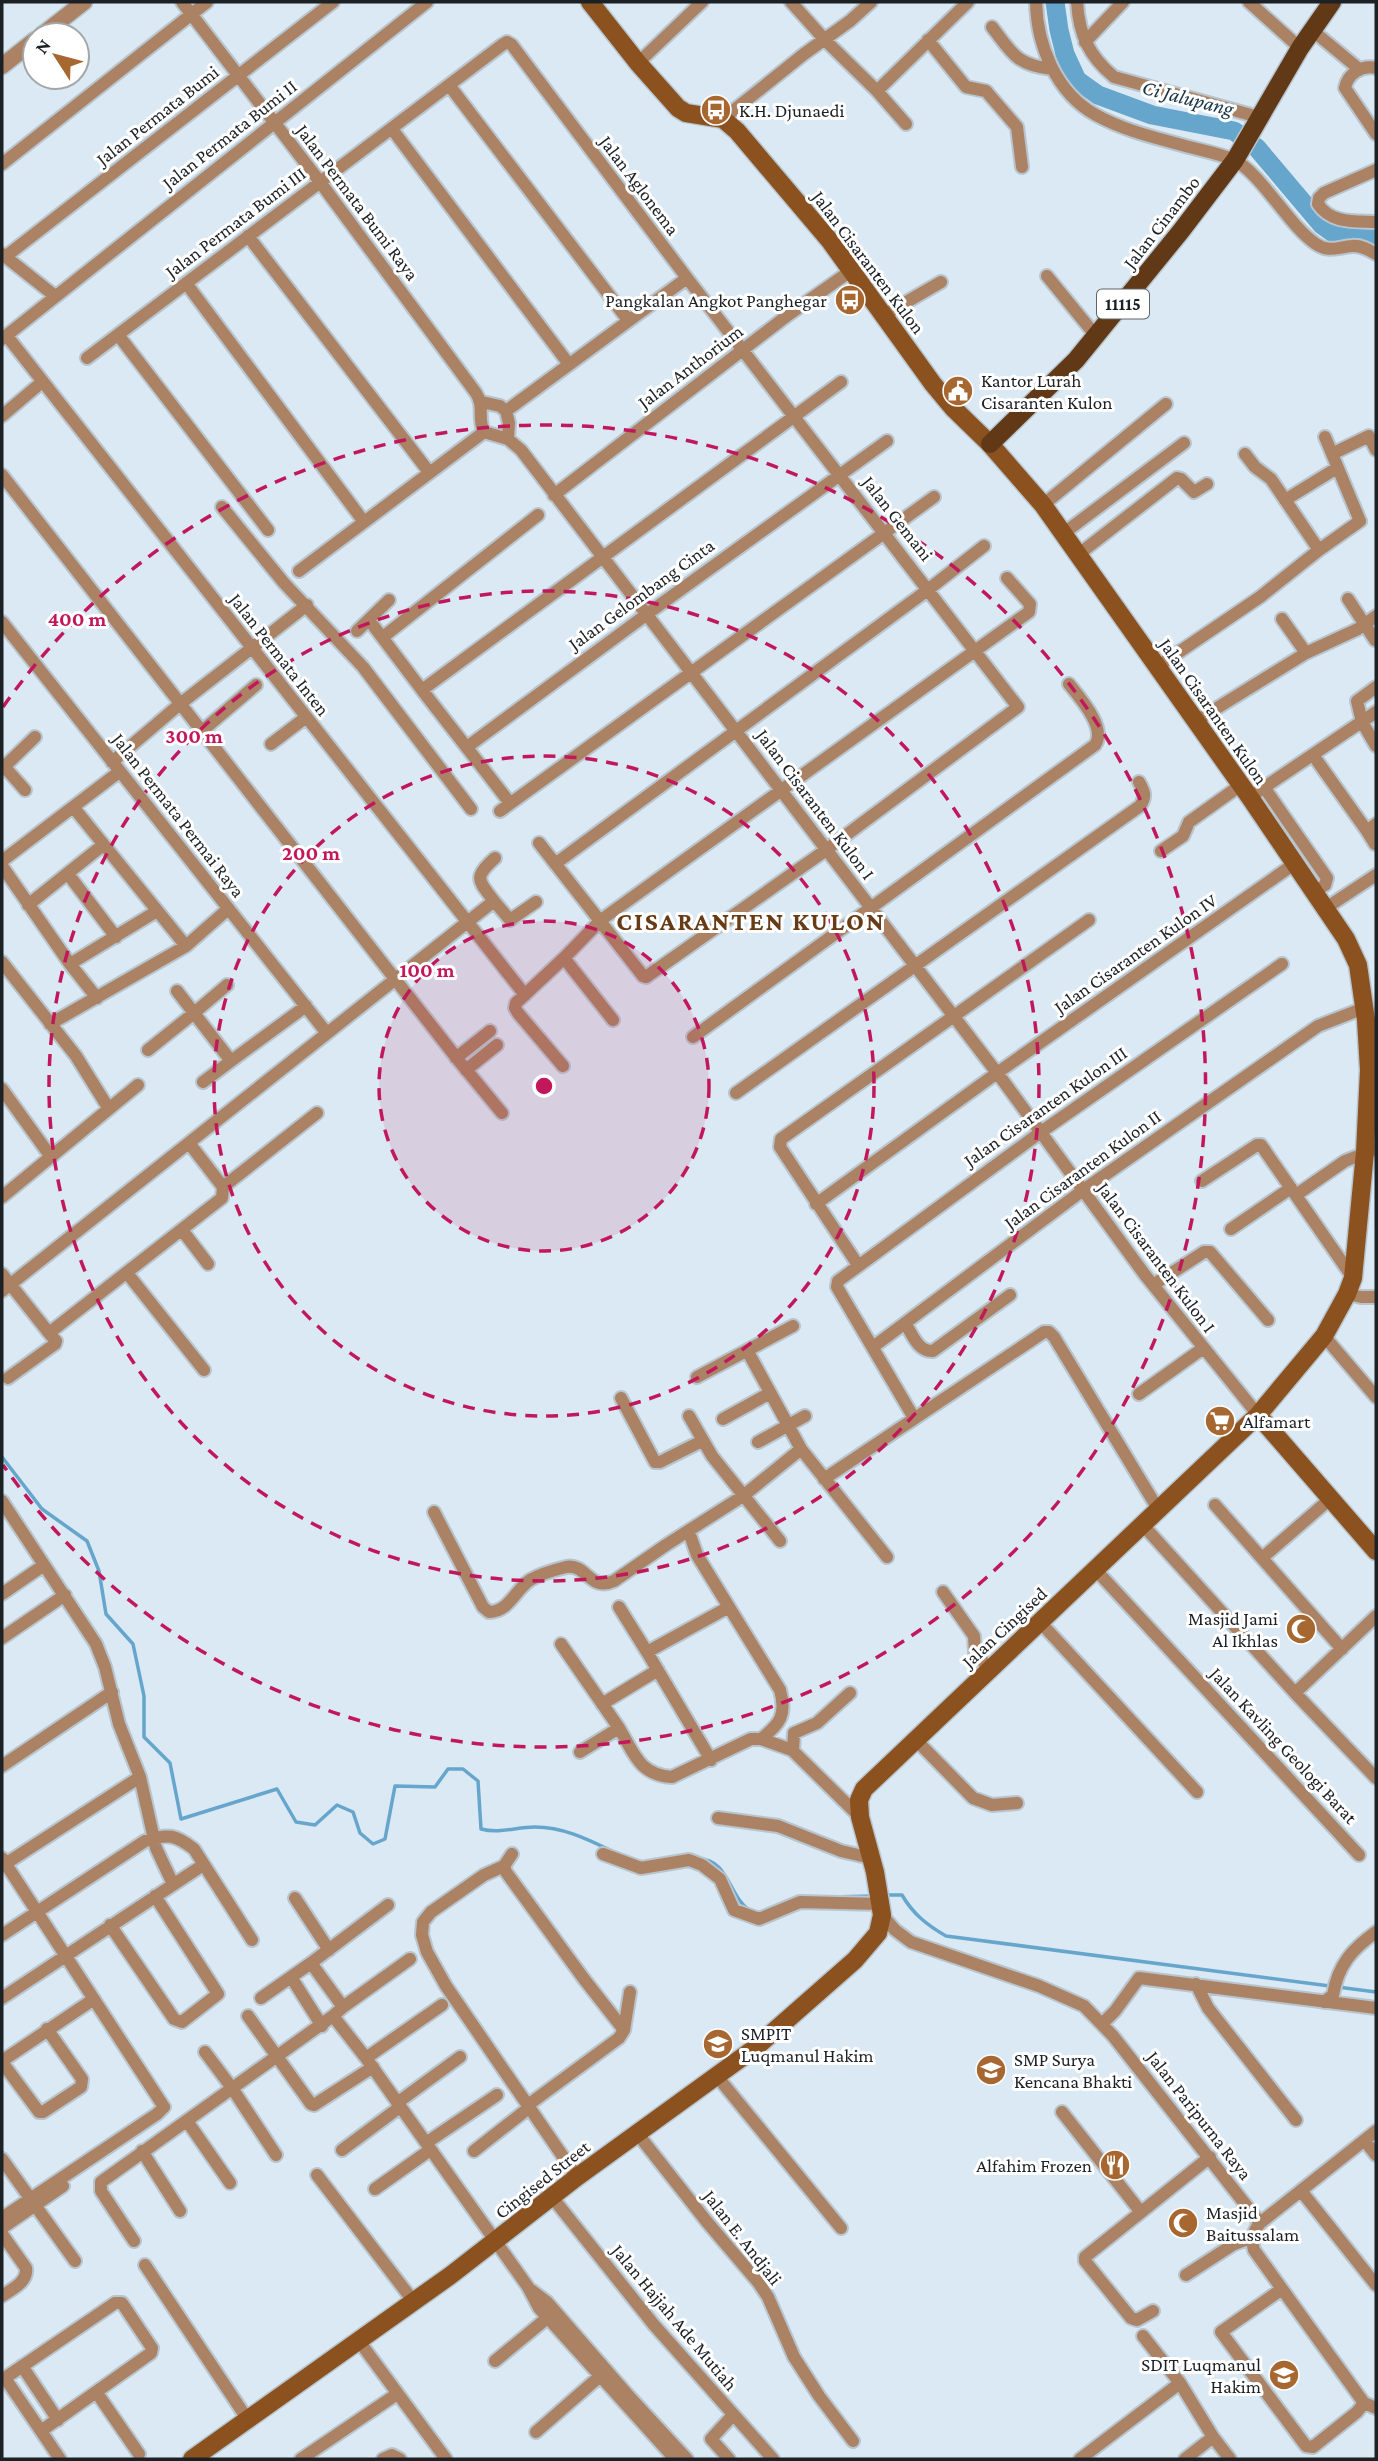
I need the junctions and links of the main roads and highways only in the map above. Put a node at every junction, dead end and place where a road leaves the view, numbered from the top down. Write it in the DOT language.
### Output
graph roads {
  1 [pos="590,2"];
  2 [pos="1332,2"];
  3 [pos="990,444"];
  4 [pos="1369,1014"];
  5 [pos="1372,1049"];
  6 [pos="1371,1151"];
  7 [pos="1258,1415"];
  8 [pos="1376,1551"];
  9 [pos="880,1903"];
  10 [pos="192,2459"];
  1 -- 3 [label="main road, Jalan Cisaranten Kulon"];
  2 -- 3 [label="main road, Jalan Cinambo / 11115"];
  3 -- 4 [label="main road, Jalan Cisaranten Kulon"];
  4 -- 5 [label="main road, Jalan Cisaranten Kulon"];
  5 -- 6 [label="main road, Jalan Cisaranten Kulon"];
  6 -- 7 [label="main road, Jalan Cisaranten Kulon"];
  7 -- 8 [label="main road"];
  7 -- 9 [label="main road, Jalan Cingised"];
  9 -- 10 [label="main road, Cingised Street"];
}
